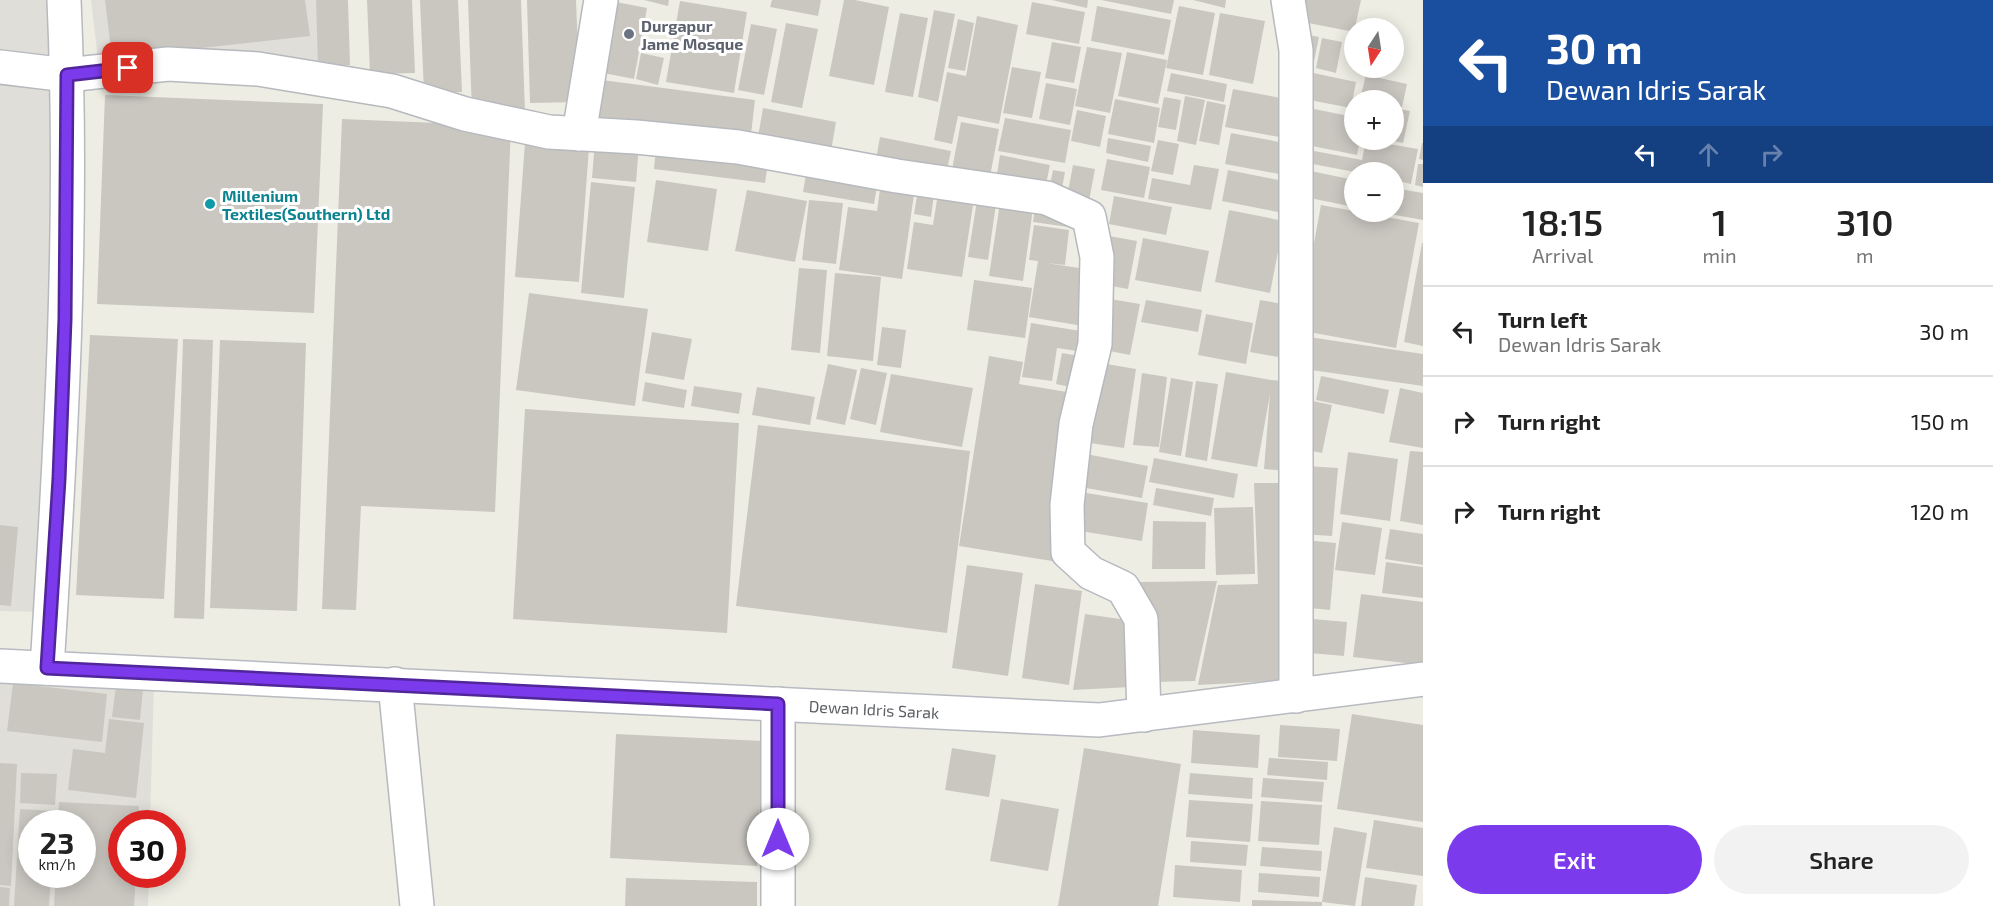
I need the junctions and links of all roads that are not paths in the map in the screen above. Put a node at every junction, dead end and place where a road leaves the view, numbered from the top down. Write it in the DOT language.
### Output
graph roads {
  1 [pos="64,0"];
  2 [pos="601,0"];
  3 [pos="1288,0"];
  4 [pos="0,67"];
  5 [pos="67,75"];
  6 [pos="579,134"];
  7 [pos="0,666"];
  8 [pos="47,668"];
  9 [pos="1423,679"];
  10 [pos="395,684"];
  11 [pos="1296,696"];
  12 [pos="778,704"];
  13 [pos="1144,715"];
  14 [pos="417,906"];
  15 [pos="778,906"];
  1 -- 5 [label="street"];
  2 -- 6 [label="street"];
  3 -- 11 [label="street"];
  4 -- 5 [label="street"];
  5 -- 6 [label="street"];
  5 -- 8 [label="street"];
  6 -- 13 [label="street"];
  7 -- 8 [label="street, Dewan Idris Sarak"];
  8 -- 10 [label="street, Dewan Idris Sarak"];
  9 -- 11 [label="street, Dewan Idris Sarak"];
  10 -- 12 [label="street, Dewan Idris Sarak"];
  10 -- 14 [label="street"];
  11 -- 13 [label="street, Dewan Idris Sarak"];
  12 -- 13 [label="street, Dewan Idris Sarak"];
  12 -- 15 [label="street"];
}
